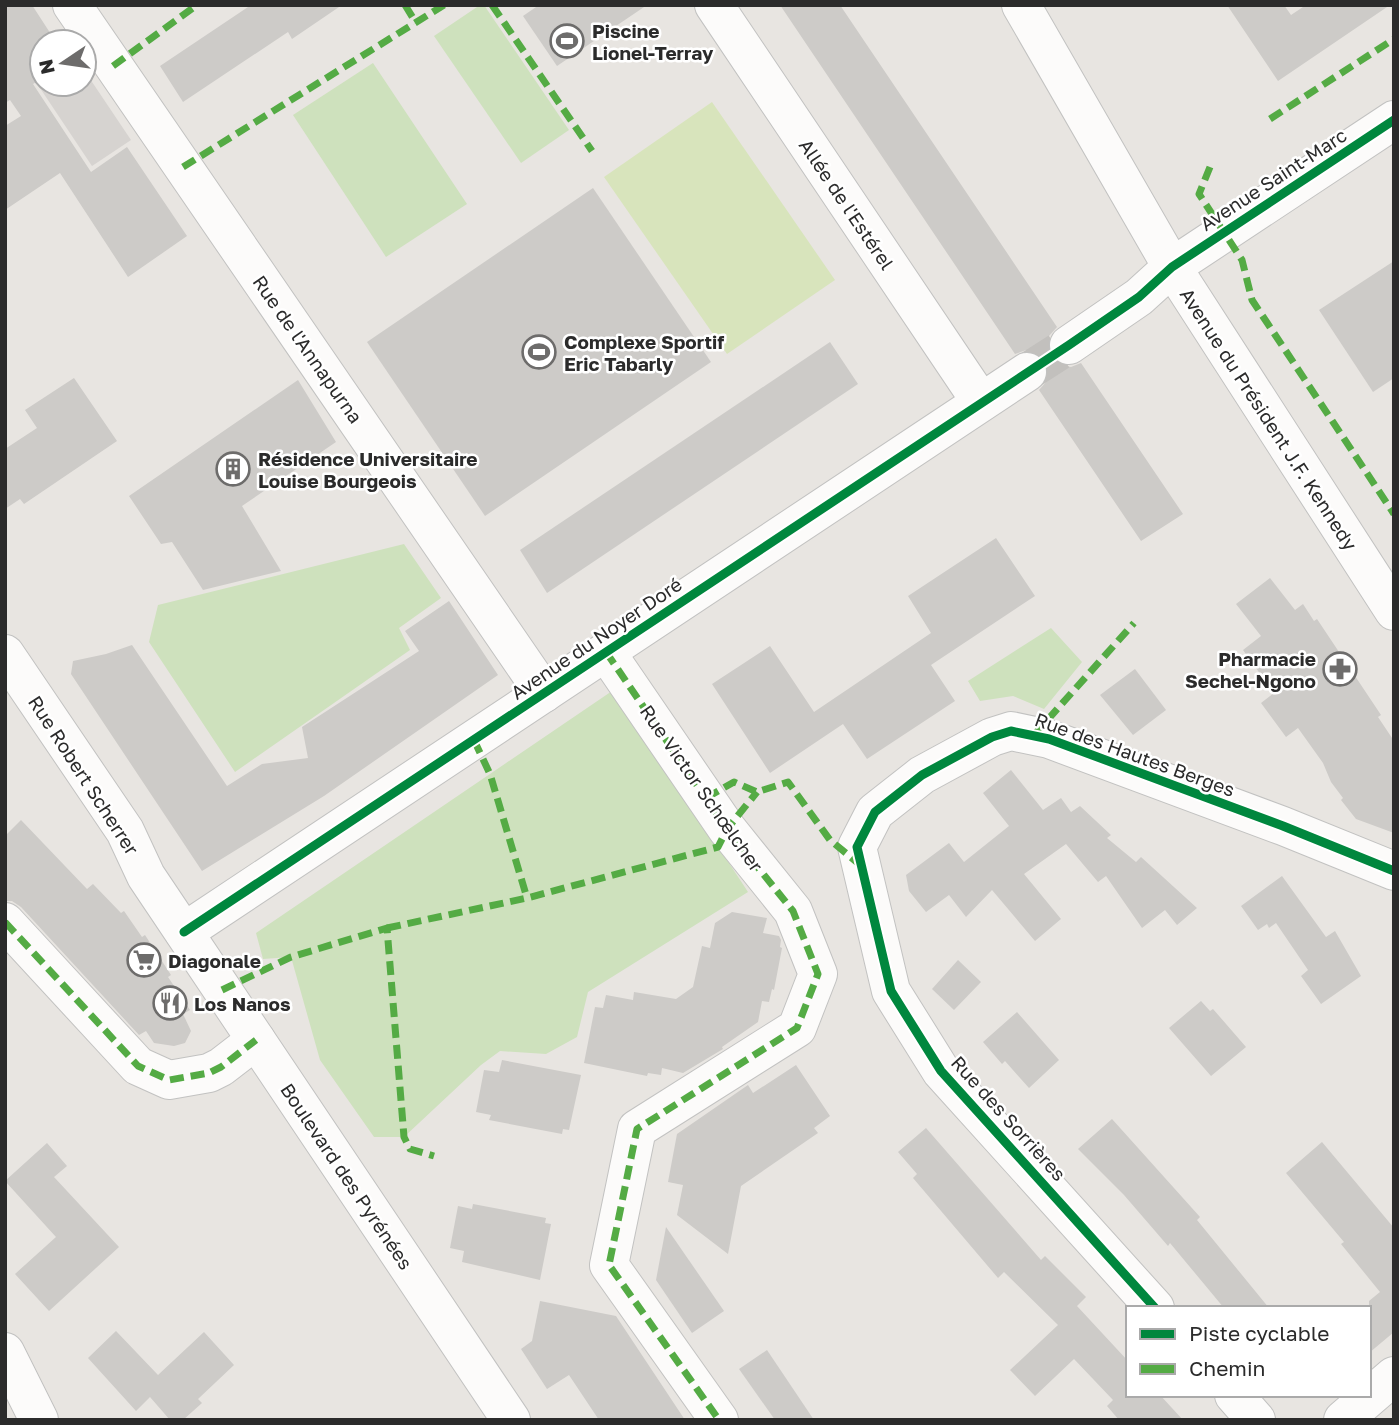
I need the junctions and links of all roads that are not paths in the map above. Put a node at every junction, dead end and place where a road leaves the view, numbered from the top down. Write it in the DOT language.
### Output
graph roads {
  1 [pos="72,5"];
  2 [pos="714,5"];
  3 [pos="1021,5"];
  4 [pos="1394,120"];
  5 [pos="1171,267"];
  6 [pos="1069,345"];
  7 [pos="1027,372"];
  8 [pos="981,402"];
  9 [pos="1388,592"];
  10 [pos="606,652"];
  11 [pos="5,654"];
  12 [pos="544,693"];
  13 [pos="857,847"];
  14 [pos="1394,871"];
  15 [pos="5,922"];
  16 [pos="184,932"];
  17 [pos="256,1040"];
  18 [pos="1153,1306"];
  19 [pos="5,1352"];
  20 [pos="1394,1377"];
  21 [pos="1371,1396"];
  22 [pos="1236,1397"];
  23 [pos="1370,1397"];
  24 [pos="39,1420"];
  25 [pos="511,1420"];
  26 [pos="719,1420"];
  27 [pos="1256,1420"];
  28 [pos="1343,1420"];
  1 -- 12 [label="street, Rue de l'Annapurna"];
  2 -- 8 [label="street, Allée de l'Estérel"];
  3 -- 5 [label="street, Avenue du Président J.F. Kennedy"];
  4 -- 5 [label="street, Avenue Saint-Marc"];
  5 -- 6 [label="street"];
  5 -- 9 [label="street, Avenue du Président J.F. Kennedy"];
  7 -- 8 [label="street, Avenue du Noyer Doré"];
  8 -- 10 [label="street, Avenue du Noyer Doré"];
  10 -- 12 [label="street, Avenue du Noyer Doré"];
  10 -- 26 [label="street, Rue Victor Schœlcher"];
  11 -- 16 [label="street, Rue Robert Scherrer"];
  12 -- 16 [label="street, Avenue du Noyer Doré"];
  13 -- 14 [label="street, Rue des Hautes Berges"];
  13 -- 18 [label="street, Rue des Sorrières"];
  15 -- 17 [label="street"];
  16 -- 17 [label="street, Boulevard des Pyrénées"];
  17 -- 25 [label="street, Boulevard des Pyrénées"];
  19 -- 24 [label="street"];
  20 -- 21 [label="street"];
  22 -- 27 [label="street"];
  23 -- 28 [label="street"];
}
